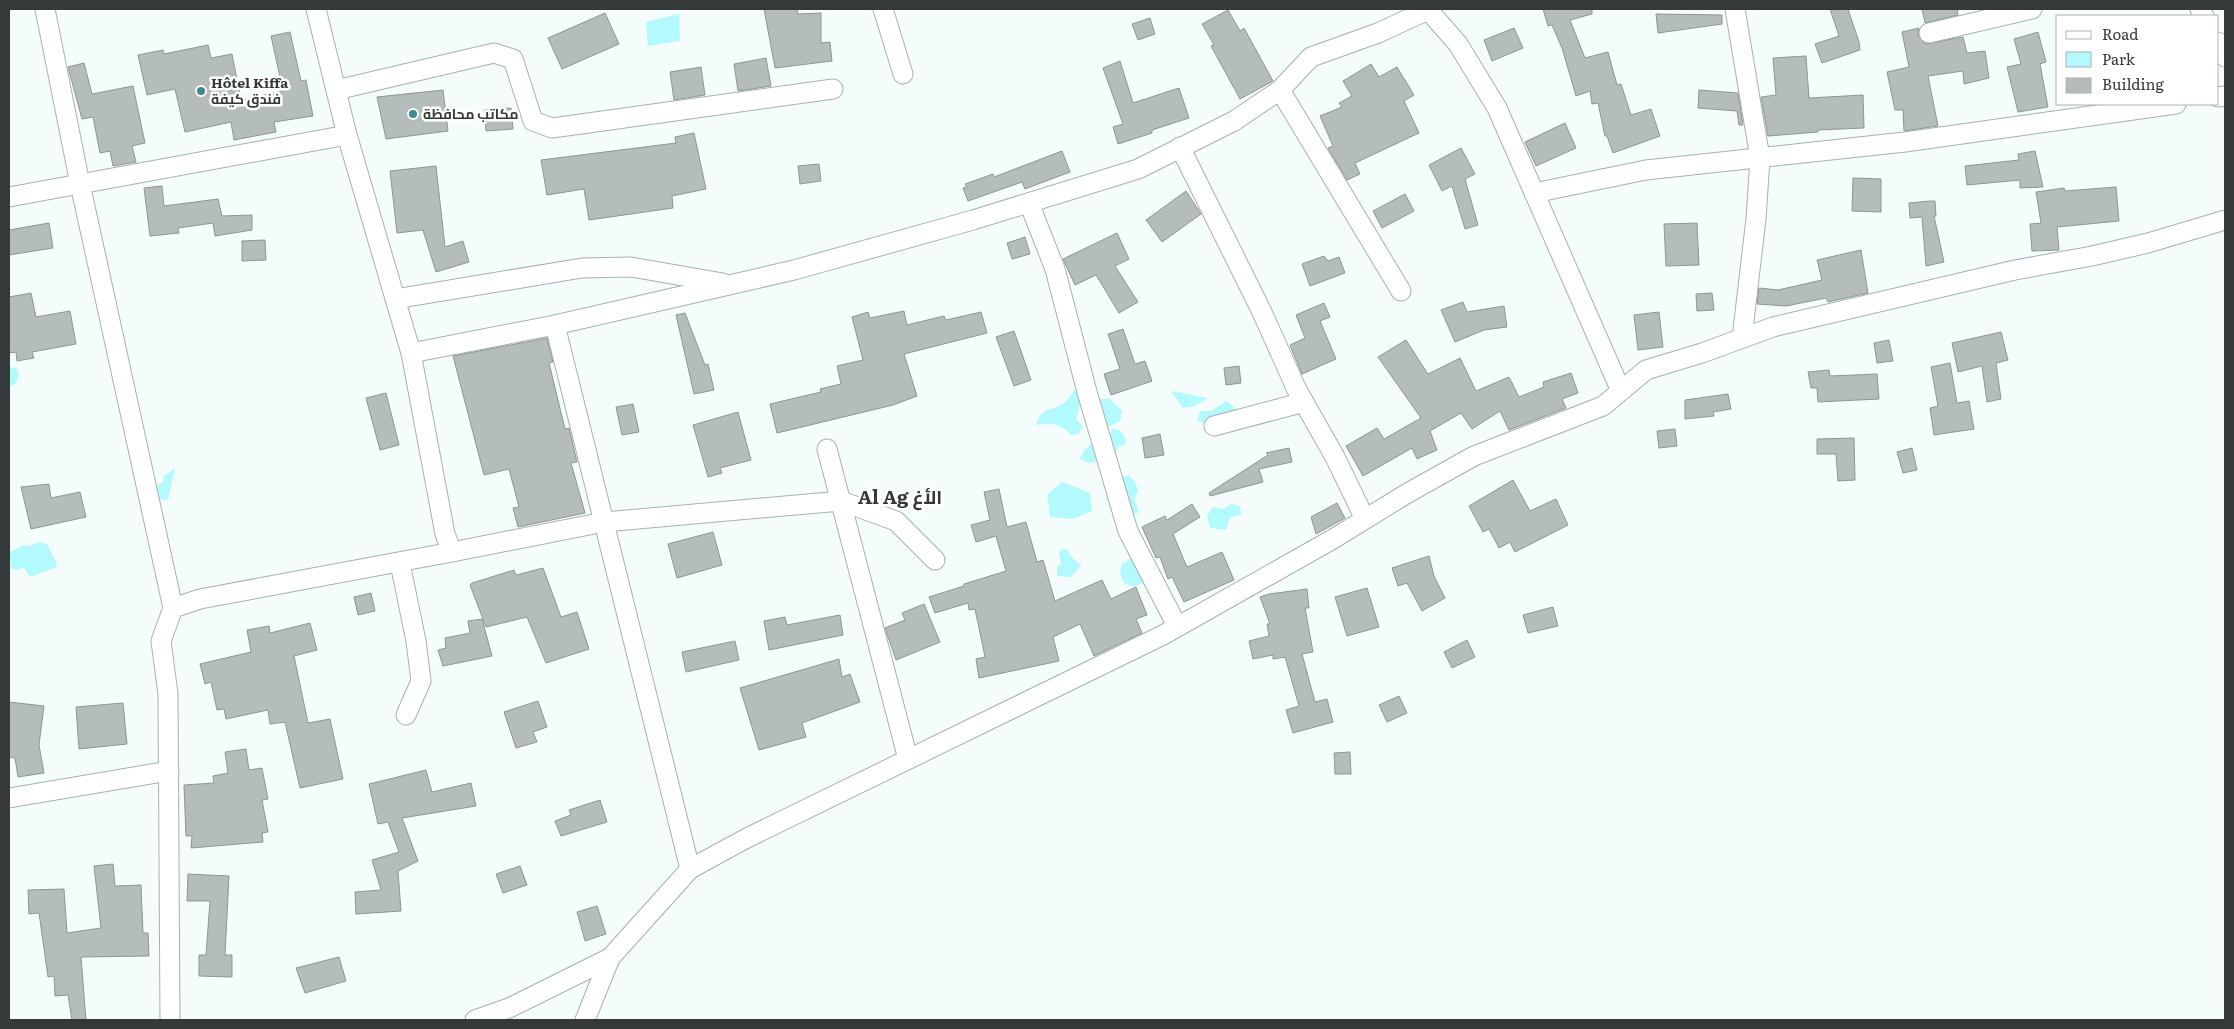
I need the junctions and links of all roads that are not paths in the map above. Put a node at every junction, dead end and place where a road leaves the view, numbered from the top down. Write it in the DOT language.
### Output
graph roads {
  1 [pos="45,9"];
  2 [pos="316,9"];
  3 [pos="884,9"];
  4 [pos="1735,9"];
  5 [pos="2032,9"];
  6 [pos="1430,10"];
  7 [pos="1929,33"];
  8 [pos="2219,44"];
  9 [pos="2225,57"];
  10 [pos="903,74"];
  11 [pos="833,89"];
  12 [pos="336,90"];
  13 [pos="1280,90"];
  14 [pos="2169,105"];
  15 [pos="347,135"];
  16 [pos="1180,148"];
  17 [pos="1760,158"];
  18 [pos="80,184"];
  19 [pos="1534,193"];
  20 [pos="9,196"];
  21 [pos="1029,203"];
  22 [pos="2225,220"];
  23 [pos="732,284"];
  24 [pos="1401,291"];
  25 [pos="395,299"];
  26 [pos="555,325"];
  27 [pos="1742,338"];
  28 [pos="411,354"];
  29 [pos="1621,391"];
  30 [pos="1304,402"];
  31 [pos="1214,426"];
  32 [pos="827,449"];
  33 [pos="841,501"];
  34 [pos="1365,519"];
  35 [pos="604,522"];
  36 [pos="452,552"];
  37 [pos="935,560"];
  38 [pos="400,563"];
  39 [pos="174,608"];
  40 [pos="1177,626"];
  41 [pos="406,715"];
  42 [pos="908,759"];
  43 [pos="169,771"];
  44 [pos="9,798"];
  45 [pos="690,869"];
  46 [pos="610,958"];
  47 [pos="170,1020"];
  48 [pos="475,1020"];
  49 [pos="585,1020"];
  1 -- 18 [label="street"];
  2 -- 12 [label="street"];
  3 -- 10 [label="street"];
  4 -- 17 [label="street"];
  5 -- 7 [label="street"];
  6 -- 13 [label="street"];
  6 -- 19 [label="street"];
  8 -- 9 [label="street"];
  11 -- 12 [label="street"];
  12 -- 15 [label="street"];
  13 -- 16 [label="street"];
  13 -- 24 [label="street"];
  14 -- 17 [label="street"];
  15 -- 18 [label="street"];
  15 -- 25 [label="street"];
  16 -- 21 [label="street"];
  16 -- 30 [label="street"];
  17 -- 19 [label="street"];
  17 -- 27 [label="street"];
  18 -- 20 [label="street"];
  18 -- 39 [label="street"];
  19 -- 29 [label="street"];
  21 -- 23 [label="street"];
  21 -- 40 [label="street"];
  22 -- 27 [label="street"];
  23 -- 25 [label="street"];
  23 -- 26 [label="street"];
  25 -- 28 [label="street"];
  26 -- 28 [label="street"];
  26 -- 35 [label="street"];
  27 -- 29 [label="street"];
  28 -- 36 [label="street"];
  29 -- 34 [label="street"];
  30 -- 31 [label="street"];
  30 -- 34 [label="street"];
  32 -- 33 [label="street"];
  33 -- 35 [label="street"];
  33 -- 37 [label="street"];
  33 -- 42 [label="street"];
  34 -- 40 [label="street"];
  35 -- 36 [label="street"];
  35 -- 45 [label="street"];
  36 -- 38 [label="street"];
  38 -- 39 [label="street"];
  38 -- 41 [label="street"];
  39 -- 43 [label="street"];
  40 -- 42 [label="street"];
  42 -- 45 [label="street"];
  43 -- 44 [label="street"];
  43 -- 47 [label="street"];
  45 -- 46 [label="street"];
  46 -- 48 [label="street"];
  46 -- 49 [label="street"];
}
